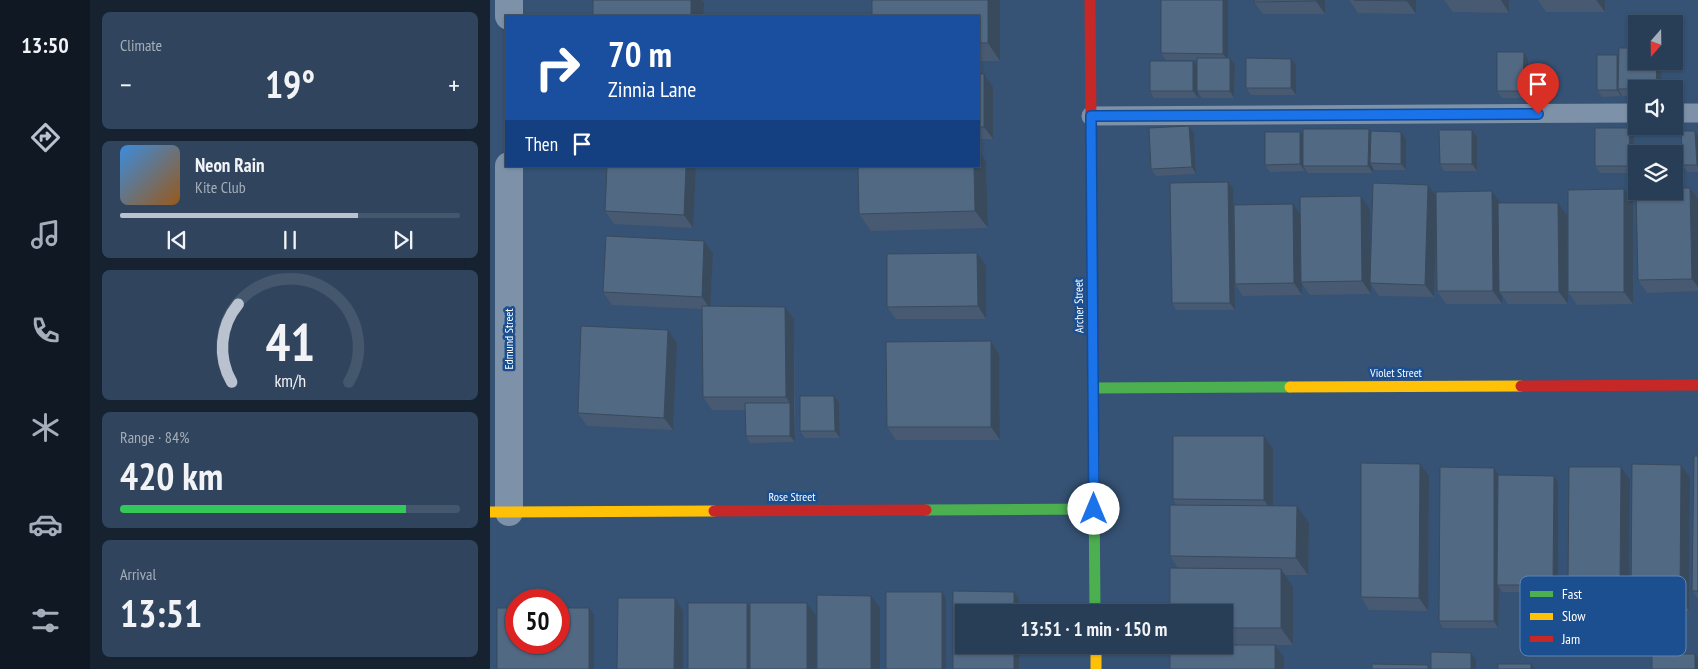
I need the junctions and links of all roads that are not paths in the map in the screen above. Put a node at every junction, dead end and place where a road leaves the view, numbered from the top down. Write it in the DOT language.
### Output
graph roads {
  1 [pos="509,0"];
  2 [pos="1090,0"];
  3 [pos="509,15"];
  4 [pos="1628,113"];
  5 [pos="1683,113"];
  6 [pos="1698,113"];
  7 [pos="1091,116"];
  8 [pos="509,167"];
  9 [pos="1698,385"];
  10 [pos="1094,388"];
  11 [pos="1094,509"];
  12 [pos="500,512"];
  13 [pos="1095,604"];
  14 [pos="1096,654"];
  15 [pos="1096,669"];
  1 -- 3 [label="street"];
  2 -- 7 [label="street, Archer Street"];
  4 -- 7 [label="lane"];
  5 -- 6 [label="lane"];
  7 -- 10 [label="street, Archer Street"];
  8 -- 12 [label="street, Edmund Street"];
  9 -- 10 [label="street, Violet Street"];
  10 -- 11 [label="street, Archer Street"];
  11 -- 12 [label="street, Rose Street"];
  11 -- 13 [label="street, Archer Street"];
  14 -- 15 [label="street"];
}
